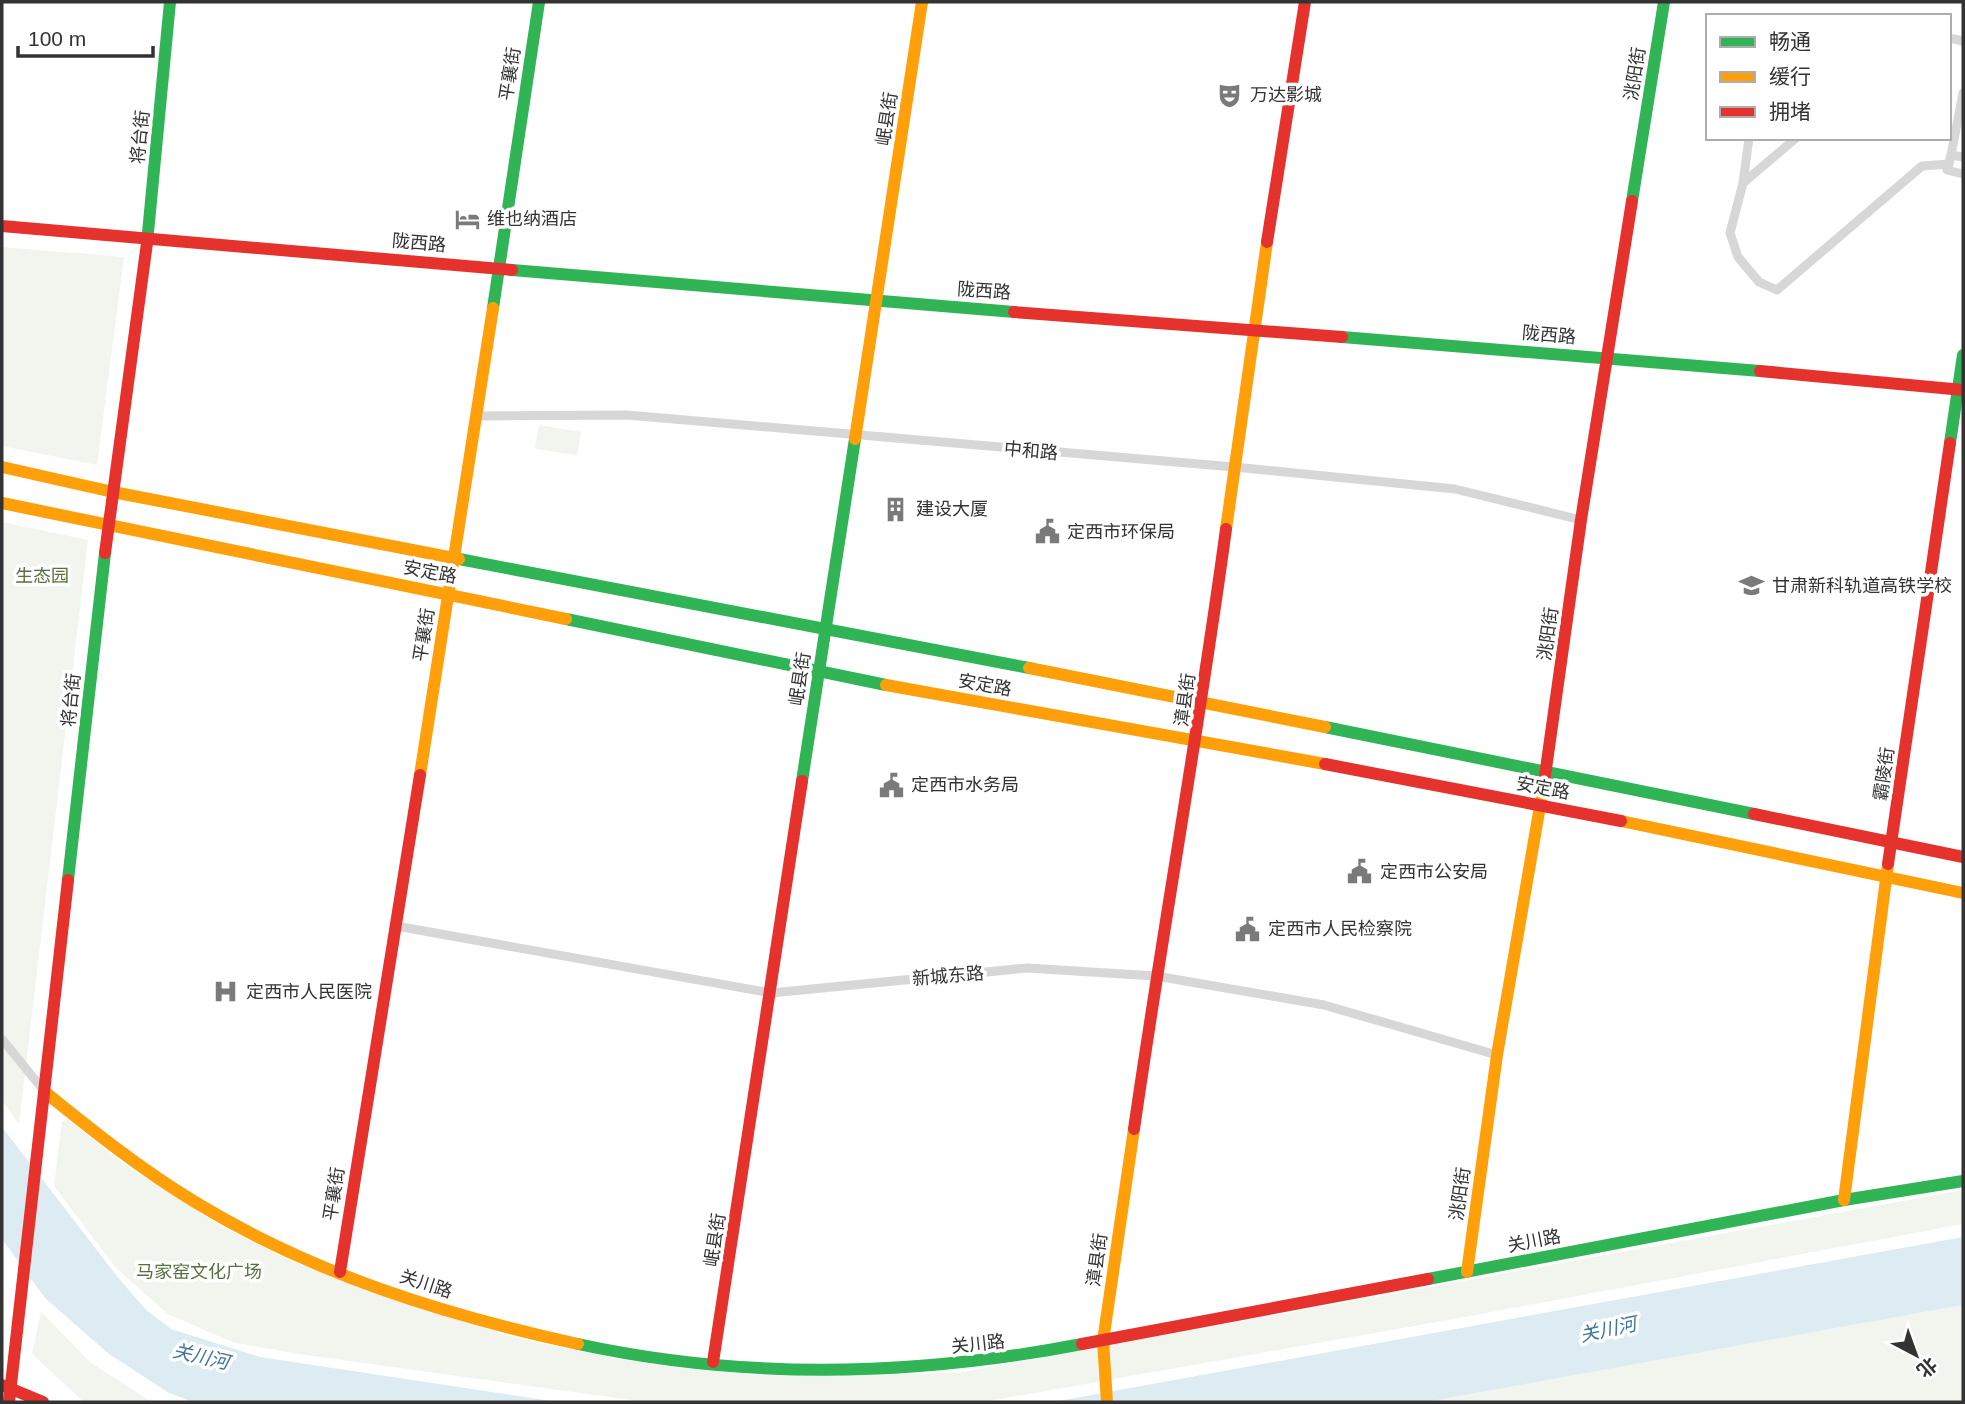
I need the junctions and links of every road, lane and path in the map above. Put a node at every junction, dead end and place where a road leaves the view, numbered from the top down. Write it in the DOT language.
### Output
graph roads {
  1 [pos="170,2"];
  2 [pos="539,2"];
  3 [pos="922,2"];
  4 [pos="1305,2"];
  5 [pos="1664,2"];
  6 [pos="1963,93"];
  7 [pos="1749,140"];
  8 [pos="1794,140"];
  9 [pos="1963,157"];
  10 [pos="1950,159"];
  11 [pos="1963,174"];
  12 [pos="1743,183"];
  13 [pos="2,226"];
  14 [pos="148,238"];
  15 [pos="497,268"];
  16 [pos="877,301"];
  17 [pos="1253,329"];
  18 [pos="1963,355"];
  19 [pos="1607,357"];
  20 [pos="1961,389"];
  21 [pos="476,416"];
  22 [pos="857,435"];
  23 [pos="2,467"];
  24 [pos="1234,467"];
  25 [pos="113,492"];
  26 [pos="2,503"];
  27 [pos="1581,520"];
  28 [pos="108,525"];
  29 [pos="455,558"];
  30 [pos="448,593"];
  31 [pos="825,629"];
  32 [pos="818,673"];
  33 [pos="1203,702"];
  34 [pos="1197,740"];
  35 [pos="1546,771"];
  36 [pos="1539,804"];
  37 [pos="1891,843"];
  38 [pos="1963,857"];
  39 [pos="1888,877"];
  40 [pos="1963,893"];
  41 [pos="396,926"];
  42 [pos="1156,976"];
  43 [pos="771,993"];
  44 [pos="2,1039"];
  45 [pos="1497,1055"];
  46 [pos="44,1092"];
  47 [pos="1963,1181"];
  48 [pos="1844,1200"];
  49 [pos="340,1272"];
  50 [pos="1467,1272"];
  51 [pos="1102,1340"];
  52 [pos="713,1362"];
  53 [pos="6,1386"];
  54 [pos="9,1402"];
  55 [pos="43,1402"];
  56 [pos="1107,1402"];
  1 -- 14 [label="street, 将台街"];
  2 -- 15 [label="street, 平襄街"];
  3 -- 16 [label="street, 岷县街"];
  4 -- 17 [label="street, 漳县街"];
  5 -- 19 [label="street, 洮阳街"];
  6 -- 10 [label="street"];
  7 -- 12 [label="street"];
  8 -- 12 [label="street"];
  9 -- 10 [label="street"];
  10 -- 11 [label="street"];
  10 -- 12 [label="street"];
  13 -- 14 [label="street, 陇西路"];
  14 -- 15 [label="street, 陇西路"];
  14 -- 25 [label="street, 将台街"];
  15 -- 16 [label="street, 陇西路"];
  15 -- 21 [label="street, 平襄街"];
  16 -- 17 [label="street, 陇西路"];
  16 -- 22 [label="street, 岷县街"];
  17 -- 19 [label="street, 陇西路"];
  17 -- 24 [label="street, 漳县街"];
  18 -- 20 [label="street, 霸陵街"];
  19 -- 20 [label="street, 陇西路"];
  19 -- 27 [label="street, 洮阳街"];
  20 -- 37 [label="street, 霸陵街"];
  21 -- 22 [label="street, 中和路"];
  21 -- 29 [label="street, 平襄街"];
  22 -- 24 [label="street, 中和路"];
  22 -- 31 [label="street, 岷县街"];
  23 -- 25 [label="street, 安定路"];
  24 -- 27 [label="street, 中和路"];
  24 -- 33 [label="street, 漳县街"];
  25 -- 28 [label="street, 将台街"];
  25 -- 29 [label="street, 安定路"];
  26 -- 28 [label="street, 安定路"];
  27 -- 35 [label="street, 洮阳街"];
  28 -- 30 [label="street, 安定路"];
  28 -- 46 [label="street, 将台街"];
  29 -- 30 [label="street, 平襄街"];
  29 -- 31 [label="street, 安定路"];
  30 -- 32 [label="street, 安定路"];
  30 -- 41 [label="street, 平襄街"];
  31 -- 32 [label="street, 岷县街"];
  31 -- 33 [label="street, 安定路"];
  32 -- 34 [label="street, 安定路"];
  32 -- 43 [label="street, 岷县街"];
  33 -- 34 [label="street, 漳县街"];
  33 -- 35 [label="street, 安定路"];
  34 -- 36 [label="street, 安定路"];
  34 -- 42 [label="street, 漳县街"];
  35 -- 36 [label="street, 洮阳街"];
  35 -- 37 [label="street, 安定路"];
  36 -- 39 [label="street, 安定路"];
  36 -- 45 [label="street, 洮阳街"];
  37 -- 38 [label="street, 安定路"];
  37 -- 39 [label="street, 霸陵街"];
  39 -- 40 [label="street, 安定路"];
  39 -- 48 [label="street, 霸陵街"];
  41 -- 43 [label="street, 新城东路"];
  41 -- 49 [label="street, 平襄街"];
  42 -- 43 [label="street, 新城东路"];
  42 -- 45 [label="street, 新城东路"];
  42 -- 51 [label="street, 漳县街"];
  43 -- 52 [label="street, 岷县街"];
  44 -- 46 [label="street"];
  45 -- 50 [label="street, 洮阳街"];
  46 -- 49 [label="street, 关川路"];
  46 -- 53 [label="street, 将台街"];
  47 -- 48 [label="street, 关川路"];
  48 -- 50 [label="street, 关川路"];
  49 -- 52 [label="street, 关川路"];
  50 -- 51 [label="street, 关川路"];
  51 -- 52 [label="street, 关川路"];
  51 -- 56 [label="street, 漳县街"];
  53 -- 54 [label="street, 将台街"];
  53 -- 55 [label="street"];
}
